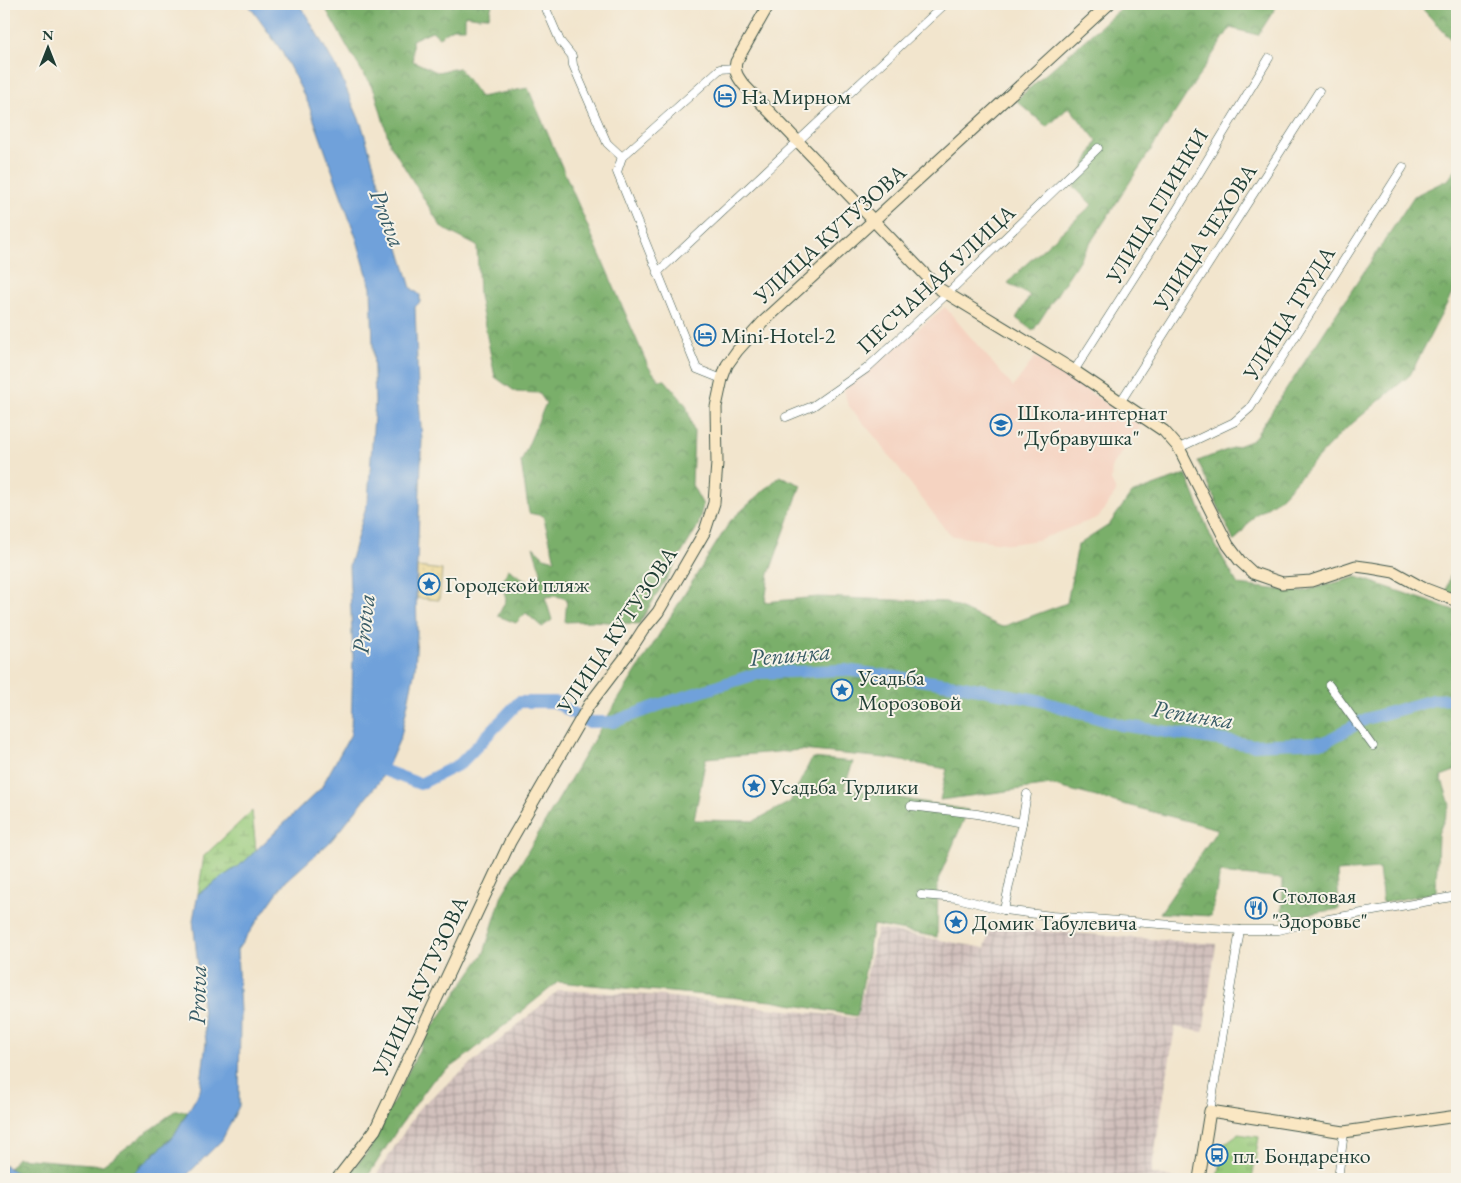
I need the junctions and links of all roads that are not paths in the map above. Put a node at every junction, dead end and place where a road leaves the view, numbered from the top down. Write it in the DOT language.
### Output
graph roads {
  1 [pos="544,4"];
  2 [pos="769,4"];
  3 [pos="945,4"];
  4 [pos="1109,4"];
  5 [pos="1269,58"];
  6 [pos="735,68"];
  7 [pos="1319,91"];
  8 [pos="798,142"];
  9 [pos="1098,148"];
  10 [pos="622,157"];
  11 [pos="1403,167"];
  12 [pos="873,222"];
  13 [pos="659,271"];
  14 [pos="948,293"];
  15 [pos="1074,371"];
  16 [pos="722,379"];
  17 [pos="1121,401"];
  18 [pos="786,417"];
  19 [pos="1179,448"];
  20 [pos="1457,601"];
  21 [pos="1329,684"];
  22 [pos="1373,746"];
  23 [pos="1026,794"];
  24 [pos="911,806"];
  25 [pos="1022,823"];
  26 [pos="921,895"];
  27 [pos="1457,896"];
  28 [pos="1004,910"];
  29 [pos="1240,930"];
  30 [pos="1210,1111"];
  31 [pos="1457,1116"];
  32 [pos="1344,1132"];
  33 [pos="337,1179"];
  34 [pos="1199,1179"];
  35 [pos="1338,1179"];
  1 -- 10 [label="street"];
  2 -- 6 [label="main road"];
  3 -- 8 [label="street"];
  4 -- 12 [label="main road, УЛИЦА КУТУЗОВА"];
  5 -- 15 [label="street, УЛИЦА ГЛИНКИ"];
  6 -- 8 [label="main road"];
  6 -- 10 [label="street"];
  7 -- 17 [label="street, УЛИЦА ЧЕХОВА"];
  8 -- 12 [label="main road"];
  8 -- 13 [label="street"];
  9 -- 14 [label="street, ПЕСЧАНАЯ УЛИЦА"];
  10 -- 13 [label="street"];
  11 -- 19 [label="street, УЛИЦА ТРУДА"];
  12 -- 14 [label="main road"];
  12 -- 16 [label="main road, УЛИЦА КУТУЗОВА"];
  13 -- 16 [label="street"];
  14 -- 15 [label="main road"];
  14 -- 18 [label="street, ПЕСЧАНАЯ УЛИЦА"];
  15 -- 17 [label="main road"];
  16 -- 33 [label="main road, УЛИЦА КУТУЗОВА"];
  17 -- 19 [label="main road"];
  19 -- 20 [label="main road"];
  21 -- 22 [label="street"];
  23 -- 25 [label="street"];
  24 -- 25 [label="street"];
  25 -- 28 [label="street"];
  26 -- 28 [label="street"];
  27 -- 29 [label="street"];
  28 -- 29 [label="street"];
  29 -- 30 [label="street"];
  30 -- 32 [label="main road"];
  30 -- 34 [label="main road"];
  31 -- 32 [label="main road"];
  32 -- 35 [label="street"];
}
